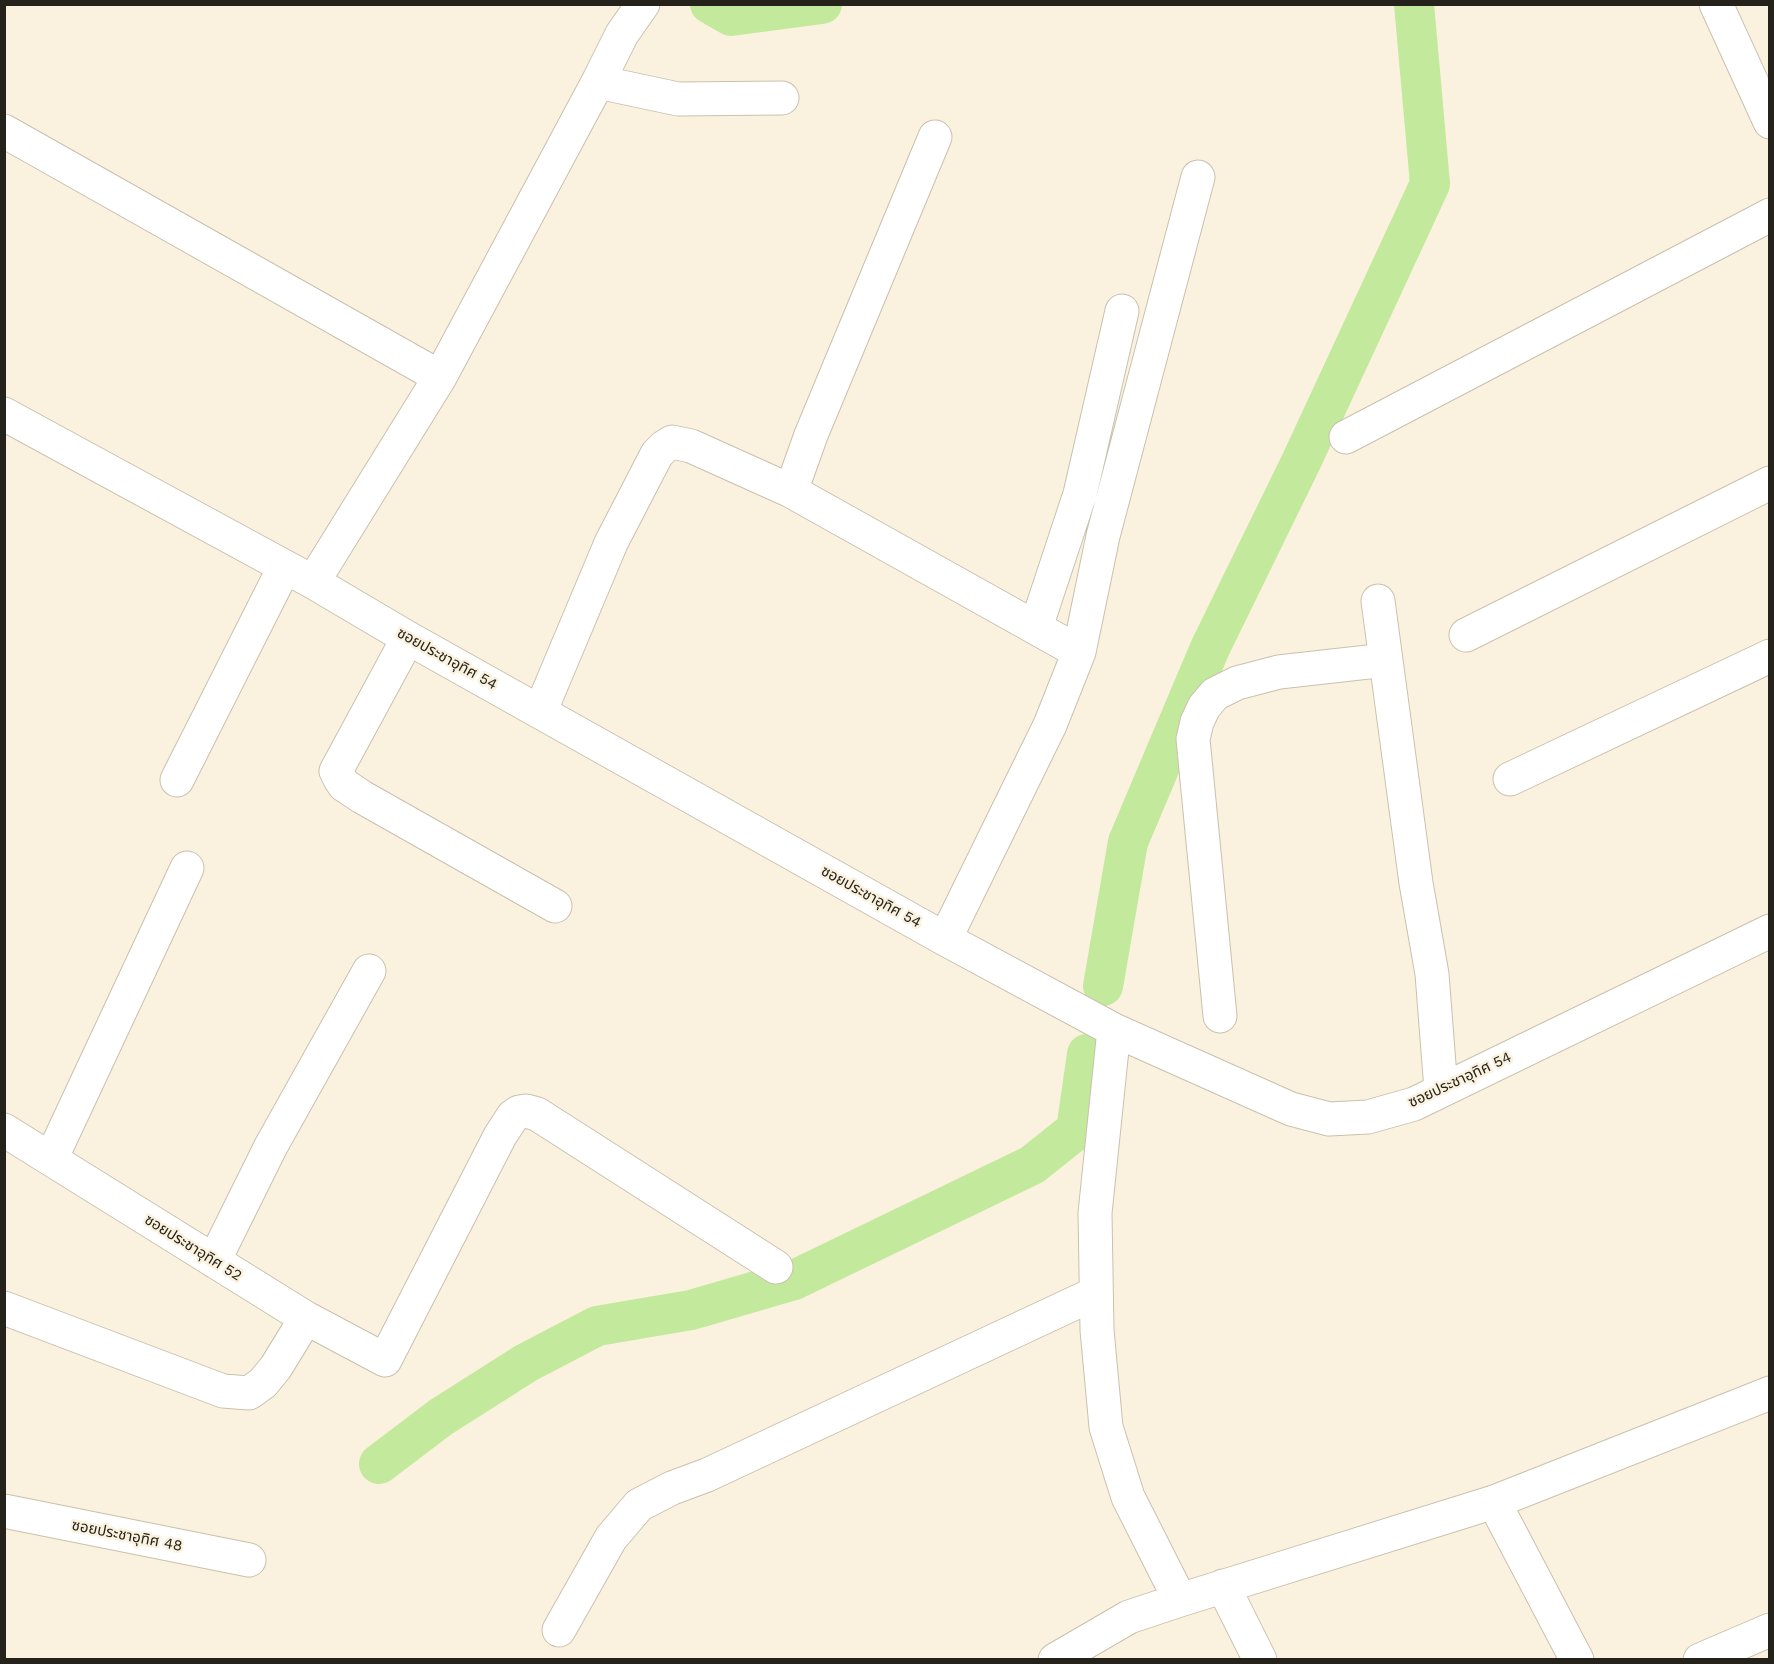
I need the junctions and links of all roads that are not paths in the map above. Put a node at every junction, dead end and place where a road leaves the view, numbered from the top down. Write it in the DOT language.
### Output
graph roads {
  1 [pos="643,4"];
  2 [pos="1716,4"];
  3 [pos="598,82"];
  4 [pos="782,98"];
  5 [pos="1770,123"];
  6 [pos="4,131"];
  7 [pos="935,137"];
  8 [pos="1198,177"];
  9 [pos="1770,215"];
  10 [pos="1122,311"];
  11 [pos="440,377"];
  12 [pos="4,414"];
  13 [pos="1346,437"];
  14 [pos="1770,483"];
  15 [pos="791,491"];
  16 [pos="284,568"];
  17 [pos="313,582"];
  18 [pos="1378,601"];
  19 [pos="1036,627"];
  20 [pos="1466,635"];
  21 [pos="408,638"];
  22 [pos="1079,652"];
  23 [pos="1770,656"];
  24 [pos="1386,660"];
  25 [pos="540,712"];
  26 [pos="1510,779"];
  27 [pos="177,780"];
  28 [pos="187,868"];
  29 [pos="555,906"];
  30 [pos="1770,931"];
  31 [pos="945,939"];
  32 [pos="369,971"];
  33 [pos="1220,1016"];
  34 [pos="1114,1030"];
  35 [pos="1441,1090"];
  36 [pos="4,1130"];
  37 [pos="51,1159"];
  38 [pos="214,1261"];
  39 [pos="776,1267"];
  40 [pos="1096,1293"];
  41 [pos="4,1308"];
  42 [pos="306,1318"];
  43 [pos="1770,1393"];
  44 [pos="1494,1502"];
  45 [pos="4,1511"];
  46 [pos="249,1560"];
  47 [pos="1222,1586"];
  48 [pos="1180,1600"];
  49 [pos="560,1630"];
  50 [pos="1770,1630"];
  51 [pos="1055,1659"];
  52 [pos="1260,1659"];
  53 [pos="1577,1659"];
  54 [pos="1700,1659"];
  1 -- 3 [label="street"];
  2 -- 5 [label="street"];
  3 -- 4 [label="street"];
  3 -- 11 [label="street"];
  6 -- 11 [label="street"];
  7 -- 15 [label="street"];
  8 -- 22 [label="street"];
  9 -- 13 [label="street"];
  10 -- 19 [label="street"];
  11 -- 17 [label="street"];
  12 -- 16 [label="street, ซอยประชาอุทิศ 54"];
  14 -- 20 [label="street"];
  15 -- 19 [label="street"];
  15 -- 25 [label="street"];
  16 -- 17 [label="street, ซอยประชาอุทิศ 54"];
  16 -- 27 [label="street"];
  17 -- 21 [label="street, ซอยประชาอุทิศ 54"];
  18 -- 24 [label="street"];
  19 -- 22 [label="street"];
  21 -- 25 [label="street, ซอยประชาอุทิศ 54"];
  21 -- 29 [label="street"];
  22 -- 31 [label="street"];
  23 -- 26 [label="street"];
  24 -- 33 [label="street"];
  24 -- 35 [label="street"];
  25 -- 31 [label="street, ซอยประชาอุทิศ 54"];
  28 -- 37 [label="street"];
  30 -- 35 [label="street, ซอยประชาอุทิศ 54"];
  31 -- 34 [label="street, ซอยประชาอุทิศ 54"];
  32 -- 38 [label="street"];
  34 -- 35 [label="street, ซอยประชาอุทิศ 54"];
  34 -- 40 [label="street"];
  36 -- 37 [label="street, ซอยประชาอุทิศ 52"];
  37 -- 38 [label="street, ซอยประชาอุทิศ 52"];
  38 -- 42 [label="street, ซอยประชาอุทิศ 52"];
  39 -- 42 [label="street, ซอยประชาอุทิศ 52"];
  40 -- 48 [label="street"];
  40 -- 49 [label="street"];
  41 -- 42 [label="street"];
  43 -- 44 [label="street"];
  44 -- 47 [label="street"];
  44 -- 53 [label="street"];
  45 -- 46 [label="street, ซอยประชาอุทิศ 48"];
  47 -- 48 [label="street"];
  47 -- 52 [label="street"];
  48 -- 51 [label="street"];
  50 -- 54 [label="street"];
}
